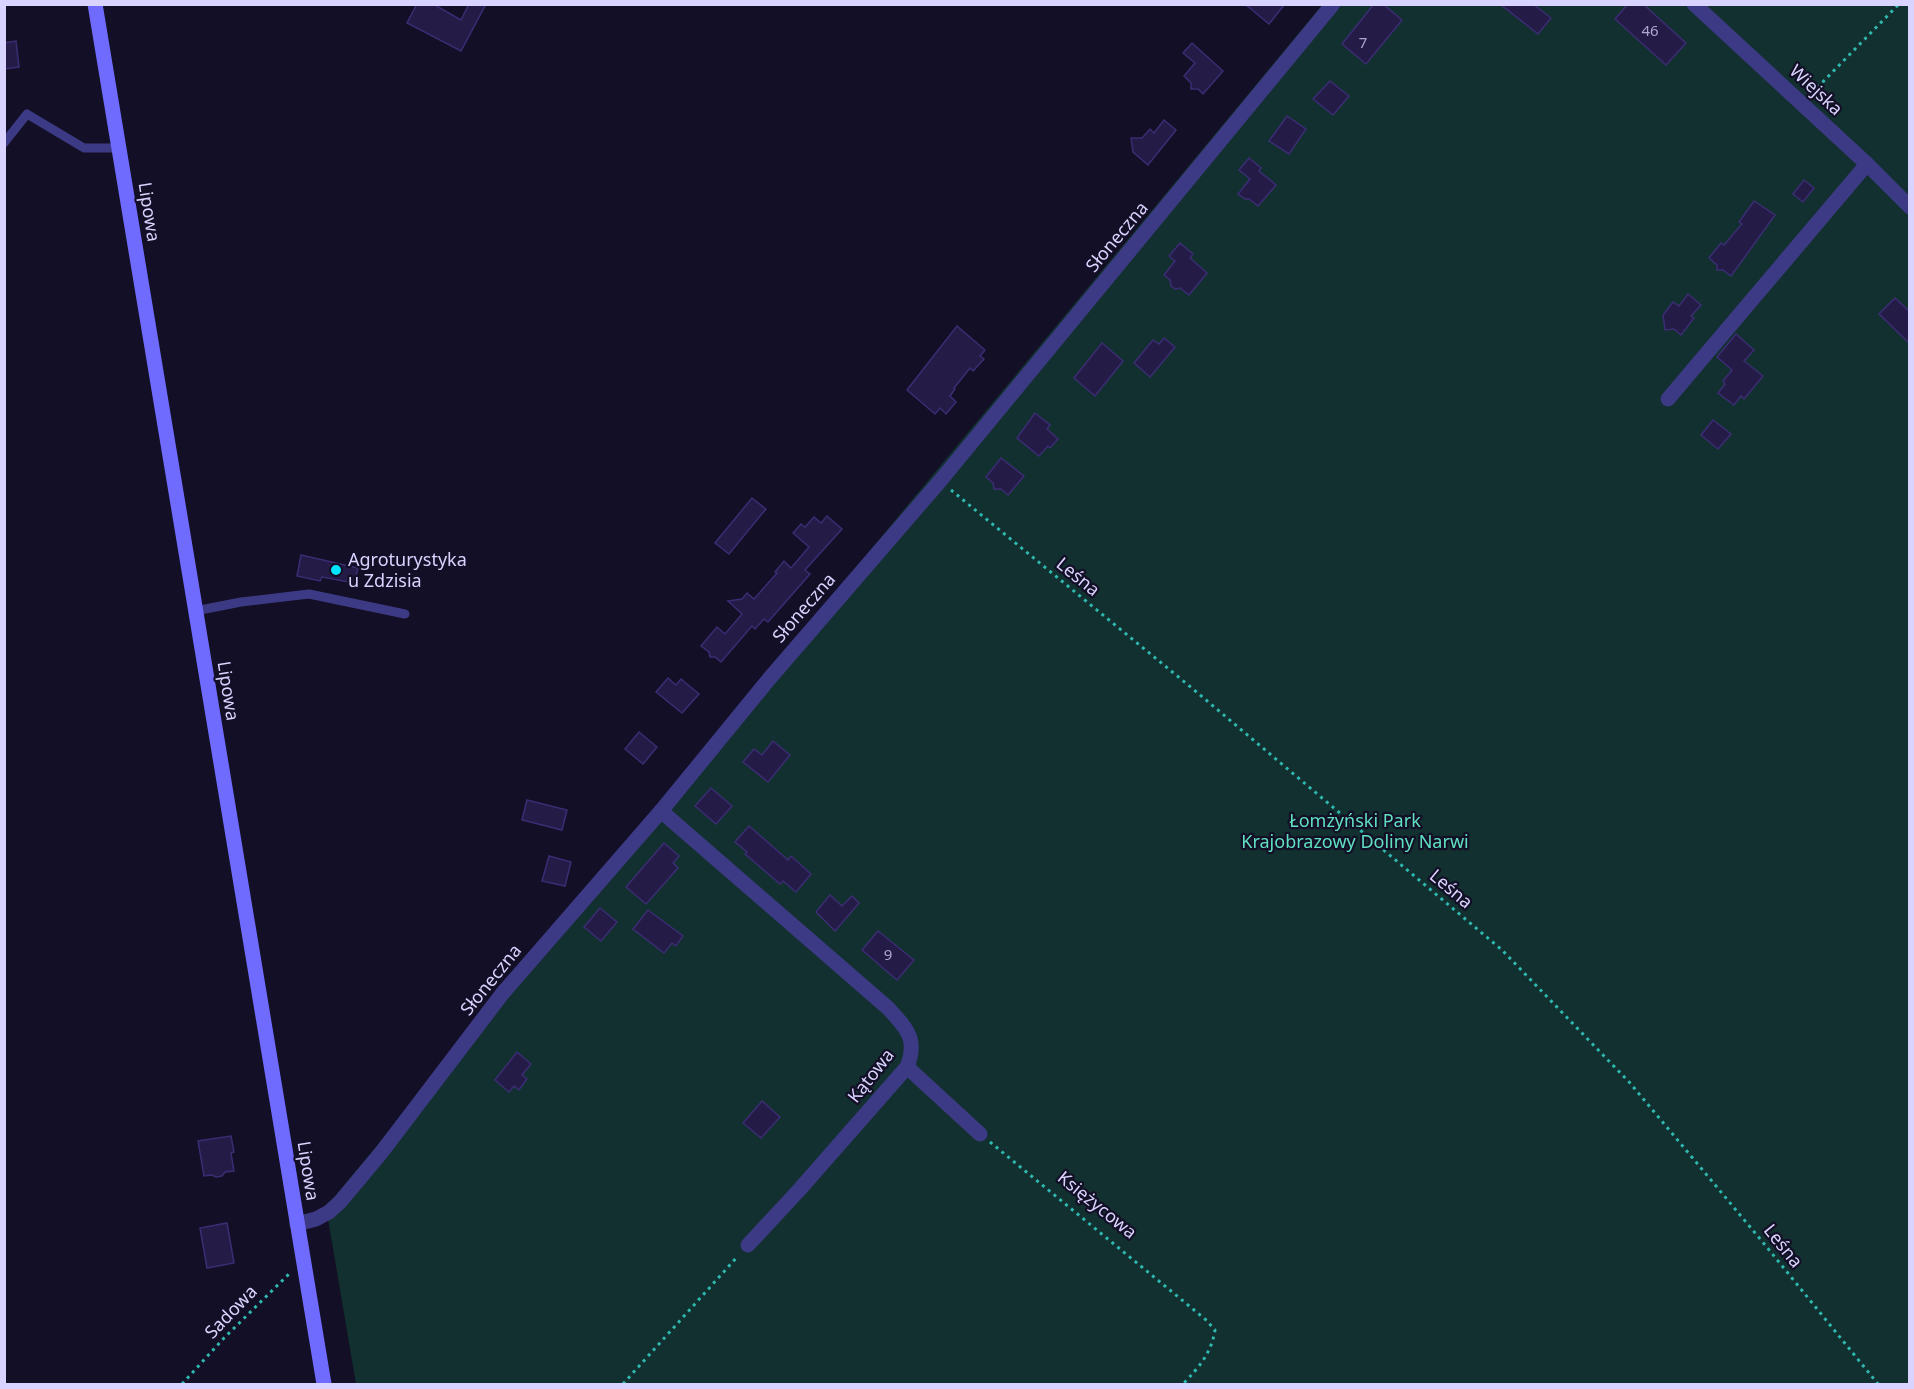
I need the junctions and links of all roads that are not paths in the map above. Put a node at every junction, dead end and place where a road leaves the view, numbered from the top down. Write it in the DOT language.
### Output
graph roads {
  1 [pos="95,4"];
  2 [pos="1333,4"];
  3 [pos="1694,4"];
  4 [pos="4,143"];
  5 [pos="119,148"];
  6 [pos="1867,164"];
  7 [pos="1910,207"];
  8 [pos="1668,399"];
  9 [pos="195,611"];
  10 [pos="405,614"];
  11 [pos="661,811"];
  12 [pos="907,1067"];
  13 [pos="980,1134"];
  14 [pos="297,1224"];
  15 [pos="748,1245"];
  16 [pos="324,1384"];
  1 -- 5 [label="main road, Lipowa"];
  2 -- 11 [label="street, Słoneczna"];
  3 -- 6 [label="street, Wiejska"];
  4 -- 5 [label="lane"];
  5 -- 9 [label="main road, Lipowa"];
  6 -- 7 [label="street, Wiejska"];
  6 -- 8 [label="street"];
  9 -- 10 [label="lane"];
  9 -- 14 [label="main road, Lipowa"];
  11 -- 12 [label="street, Kątowa"];
  11 -- 14 [label="street, Słoneczna"];
  12 -- 13 [label="street"];
  12 -- 15 [label="street, Kątowa"];
  14 -- 16 [label="main road, Lipowa"];
}
